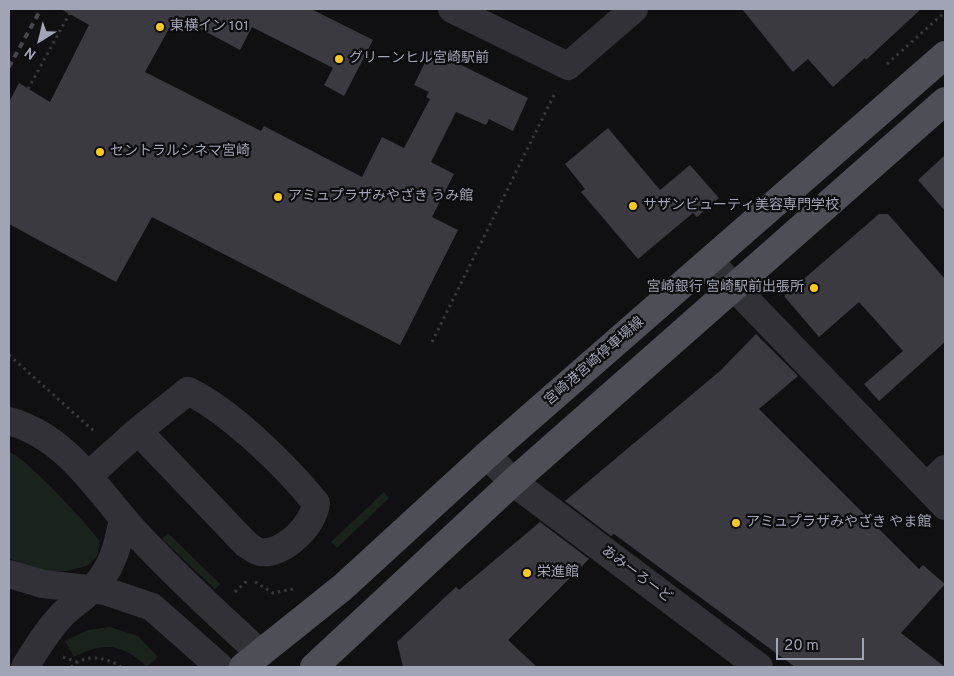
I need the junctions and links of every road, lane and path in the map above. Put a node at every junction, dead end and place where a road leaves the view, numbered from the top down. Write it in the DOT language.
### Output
graph roads {
  1 [pos="72,9"];
  2 [pos="452,9"];
  3 [pos="634,9"];
  4 [pos="945,55"];
  5 [pos="568,66"];
  6 [pos="28,89"];
  7 [pos="945,102"];
  8 [pos="710,262"];
  9 [pos="736,288"];
  10 [pos="432,342"];
  11 [pos="9,355"];
  12 [pos="9,421"];
  13 [pos="138,431"];
  14 [pos="100,436"];
  15 [pos="487,455"];
  16 [pos="89,475"];
  17 [pos="513,482"];
  18 [pos="939,487"];
  19 [pos="123,518"];
  20 [pos="9,574"];
  21 [pos="249,579"];
  22 [pos="104,593"];
  23 [pos="234,594"];
  24 [pos="259,663"];
  25 [pos="25,667"];
  26 [pos="38,667"];
  27 [pos="71,667"];
  28 [pos="121,667"];
  29 [pos="220,667"];
  30 [pos="314,667"];
  31 [pos="760,667"];
  1 -- 6 [label="path"];
  2 -- 5 [label="street"];
  3 -- 5 [label="street"];
  4 -- 8 [label="main road, 宮崎港宮崎停車場線"];
  5 -- 10 [label="path"];
  7 -- 9 [label="main road"];
  8 -- 9 [label="street"];
  8 -- 15 [label="main road, 宮崎港宮崎停車場線"];
  9 -- 17 [label="main road"];
  9 -- 18 [label="street"];
  11 -- 14 [label="path"];
  12 -- 16 [label="street"];
  13 -- 13 [label="street"];
  13 -- 16 [label="street"];
  15 -- 17 [label="street, あみーろーど"];
  15 -- 24 [label="main road, 宮崎港宮崎停車場線"];
  16 -- 19 [label="street"];
  17 -- 30 [label="main road"];
  17 -- 31 [label="street, あみーろーど"];
  19 -- 22 [label="street"];
  19 -- 24 [label="street"];
  20 -- 22 [label="street"];
  21 -- 23 [label="path"];
  22 -- 25 [label="street"];
  22 -- 26 [label="street"];
  22 -- 29 [label="street"];
  27 -- 28 [label="path"];
}
